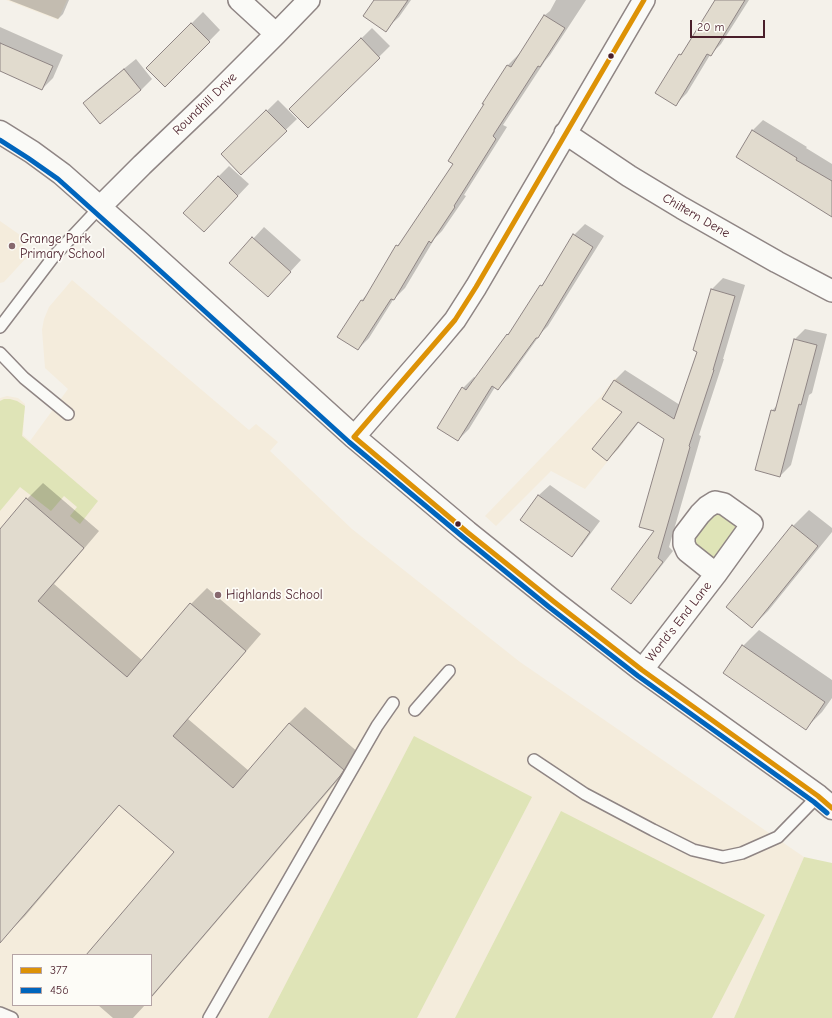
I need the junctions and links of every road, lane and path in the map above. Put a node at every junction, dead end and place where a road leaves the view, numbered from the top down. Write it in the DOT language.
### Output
graph roads {
  1 [pos="239,0"];
  2 [pos="309,0"];
  3 [pos="644,0"];
  4 [pos="276,34"];
  5 [pos="0,132"];
  6 [pos="565,133"];
  7 [pos="100,208"];
  8 [pos="832,291"];
  9 [pos="0,327"];
  10 [pos="0,353"];
  11 [pos="68,414"];
  12 [pos="354,437"];
  13 [pos="716,574"];
  14 [pos="642,670"];
  15 [pos="450,671"];
  16 [pos="394,703"];
  17 [pos="415,710"];
  18 [pos="534,760"];
  19 [pos="825,802"];
  20 [pos="0,1013"];
  21 [pos="12,1018"];
  22 [pos="209,1018"];
  1 -- 4 [label="street"];
  2 -- 4 [label="street, Roundhill Drive"];
  3 -- 6 [label="street"];
  4 -- 7 [label="street, Roundhill Drive"];
  5 -- 7 [label="street, World's End Lane"];
  6 -- 8 [label="street, Chiltern Dene"];
  6 -- 12 [label="street"];
  7 -- 9 [label="lane"];
  7 -- 12 [label="street, World's End Lane"];
  10 -- 11 [label="lane"];
  12 -- 14 [label="street, World's End Lane"];
  13 -- 14 [label="street, World's End Lane"];
  14 -- 19 [label="street, World's End Lane"];
  15 -- 17 [label="lane"];
  16 -- 22 [label="lane"];
  18 -- 19 [label="lane"];
  20 -- 21 [label="lane"];
}
